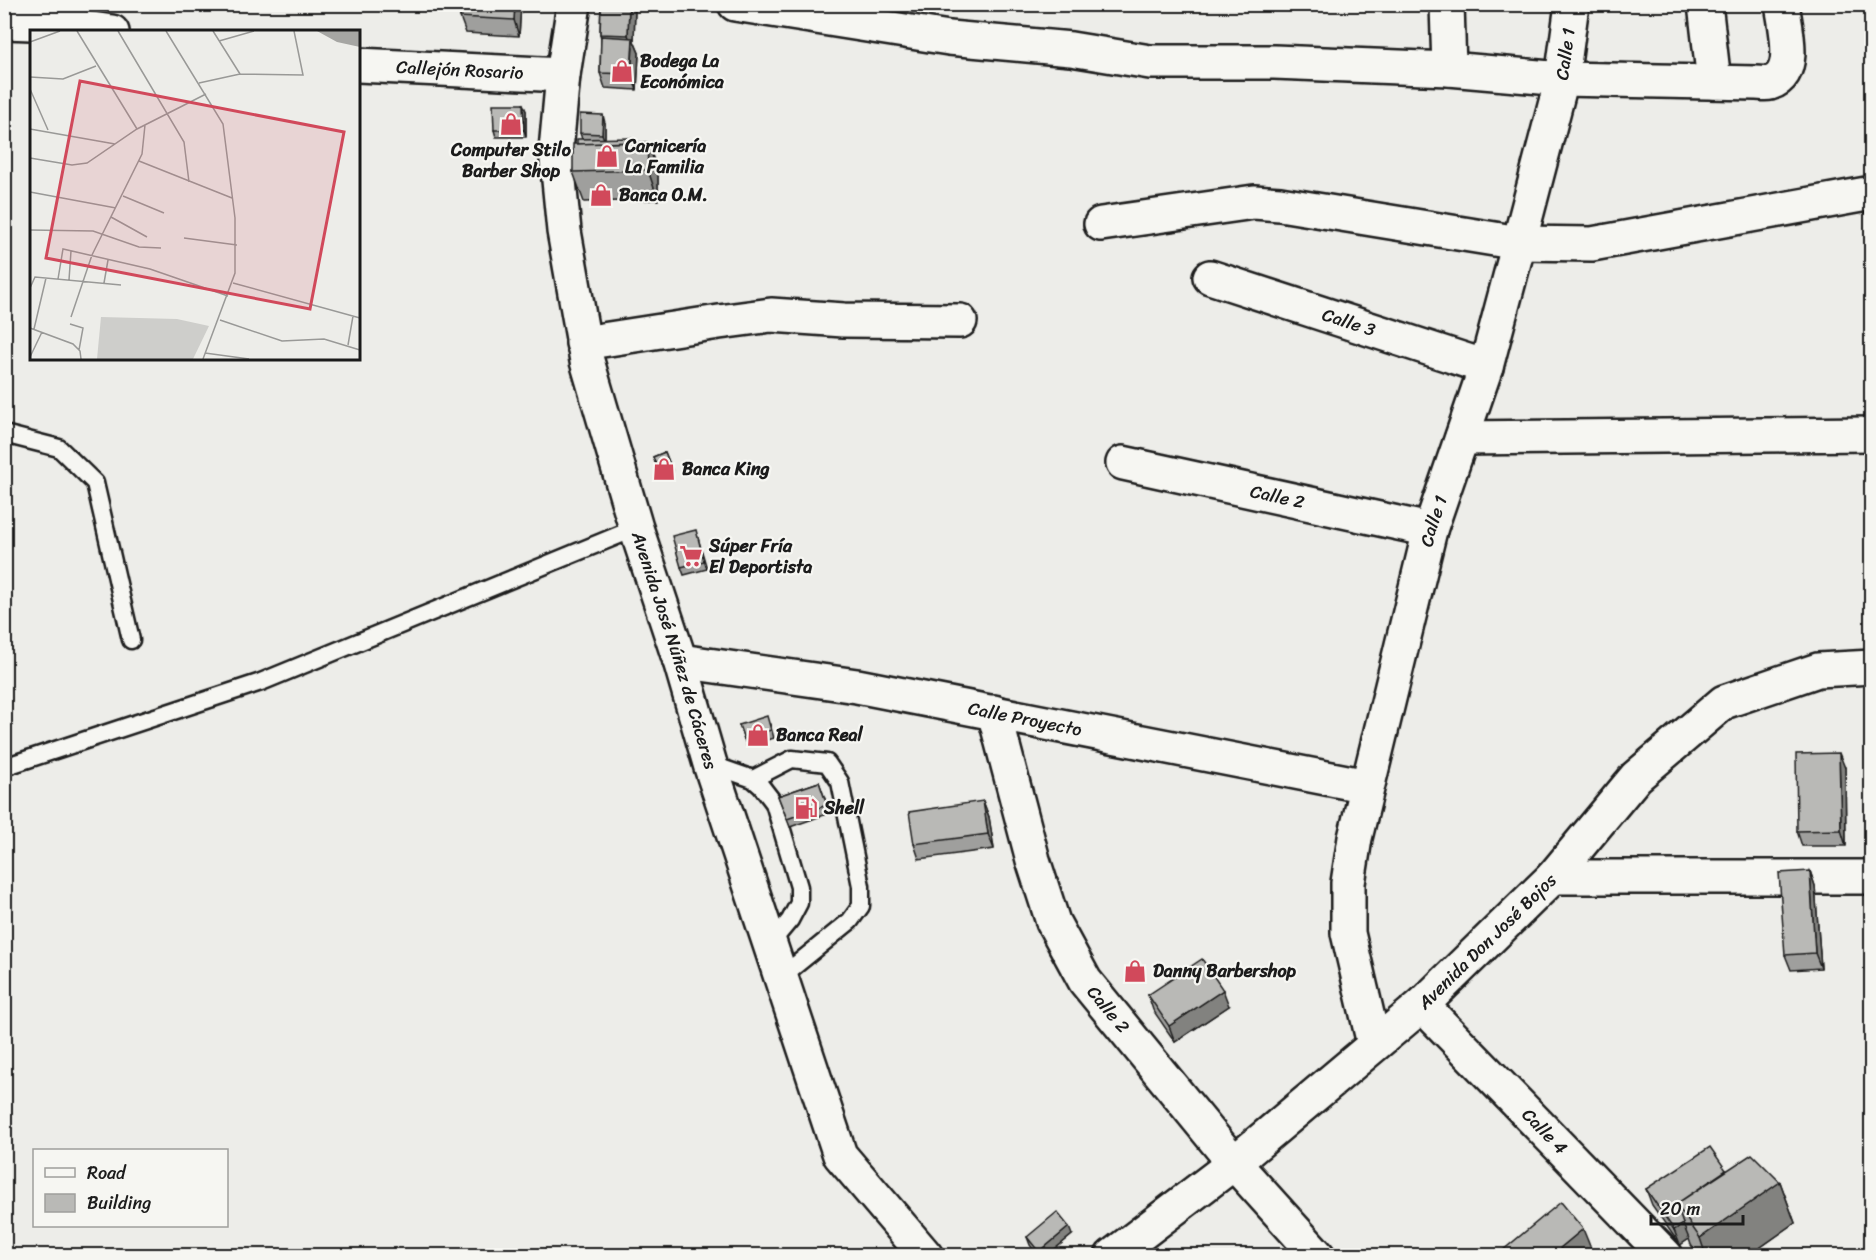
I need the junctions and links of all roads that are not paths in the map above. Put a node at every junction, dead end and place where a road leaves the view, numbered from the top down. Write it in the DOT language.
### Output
graph roads {
  1 [pos="574,4"];
  2 [pos="735,4"];
  3 [pos="1447,4"];
  4 [pos="1572,4"];
  5 [pos="1705,4"];
  6 [pos="1782,4"];
  7 [pos="4,22"];
  8 [pos="99,30"];
  9 [pos="360,65"];
  10 [pos="1449,69"];
  11 [pos="563,75"];
  12 [pos="1562,79"];
  13 [pos="1714,82"];
  14 [pos="1872,193"];
  15 [pos="1101,224"];
  16 [pos="1520,243"];
  17 [pos="1210,278"];
  18 [pos="960,321"];
  19 [pos="583,343"];
  20 [pos="1486,368"];
  21 [pos="4,434"];
  22 [pos="1872,434"];
  23 [pos="1462,438"];
  24 [pos="1123,464"];
  25 [pos="636,528"];
  26 [pos="1430,530"];
  27 [pos="131,640"];
  28 [pos="680,661"];
  29 [pos="1872,667"];
  30 [pos="994,712"];
  31 [pos="710,764"];
  32 [pos="4,767"];
  33 [pos="753,779"];
  34 [pos="1367,786"];
  35 [pos="1553,876"];
  36 [pos="1872,877"];
  37 [pos="770,944"];
  38 [pos="781,977"];
  39 [pos="1422,1005"];
  40 [pos="1374,1044"];
  41 [pos="1234,1163"];
  42 [pos="926,1256"];
  43 [pos="1112,1256"];
  44 [pos="1318,1256"];
  45 [pos="1666,1256"];
  1 -- 11 [label="street, Avenida José Núñez de Cáceres"];
  2 -- 10 [label="street"];
  3 -- 10 [label="street"];
  4 -- 12 [label="street, Calle 1"];
  5 -- 13 [label="street"];
  6 -- 13 [label="street"];
  7 -- 8 [label="street"];
  9 -- 11 [label="street, Callejón Rosario"];
  10 -- 12 [label="street"];
  11 -- 19 [label="street, Avenida José Núñez de Cáceres"];
  12 -- 13 [label="street"];
  12 -- 16 [label="street, Calle 1"];
  14 -- 16 [label="street"];
  15 -- 16 [label="street"];
  16 -- 20 [label="street, Calle 1"];
  17 -- 20 [label="street, Calle 3"];
  18 -- 19 [label="street"];
  19 -- 25 [label="street, Avenida José Núñez de Cáceres"];
  20 -- 23 [label="street, Calle 1"];
  21 -- 27 [label="lane"];
  22 -- 23 [label="street"];
  23 -- 26 [label="street, Calle 1"];
  24 -- 26 [label="street, Calle 2"];
  25 -- 28 [label="street, Avenida José Núñez de Cáceres"];
  25 -- 32 [label="lane"];
  26 -- 34 [label="street, Calle 1"];
  28 -- 30 [label="street, Calle Proyecto"];
  28 -- 31 [label="street, Avenida José Núñez de Cáceres"];
  29 -- 35 [label="street, Avenida Don José Bojos"];
  30 -- 34 [label="street, Calle Proyecto"];
  30 -- 41 [label="street, Calle 2"];
  31 -- 33 [label="lane"];
  31 -- 37 [label="street, Avenida José Núñez de Cáceres"];
  33 -- 37 [label="lane"];
  33 -- 38 [label="lane"];
  34 -- 40 [label="street, Calle 1"];
  35 -- 36 [label="street"];
  35 -- 39 [label="street, Avenida Don José Bojos"];
  37 -- 38 [label="street, Avenida José Núñez de Cáceres"];
  38 -- 42 [label="street, Avenida José Núñez de Cáceres"];
  39 -- 40 [label="street, Avenida Don José Bojos"];
  39 -- 45 [label="street, Calle 4"];
  40 -- 41 [label="street, Avenida Don José Bojos"];
  41 -- 43 [label="street, Avenida Don José Bojos"];
  41 -- 44 [label="street, Calle 2"];
}
